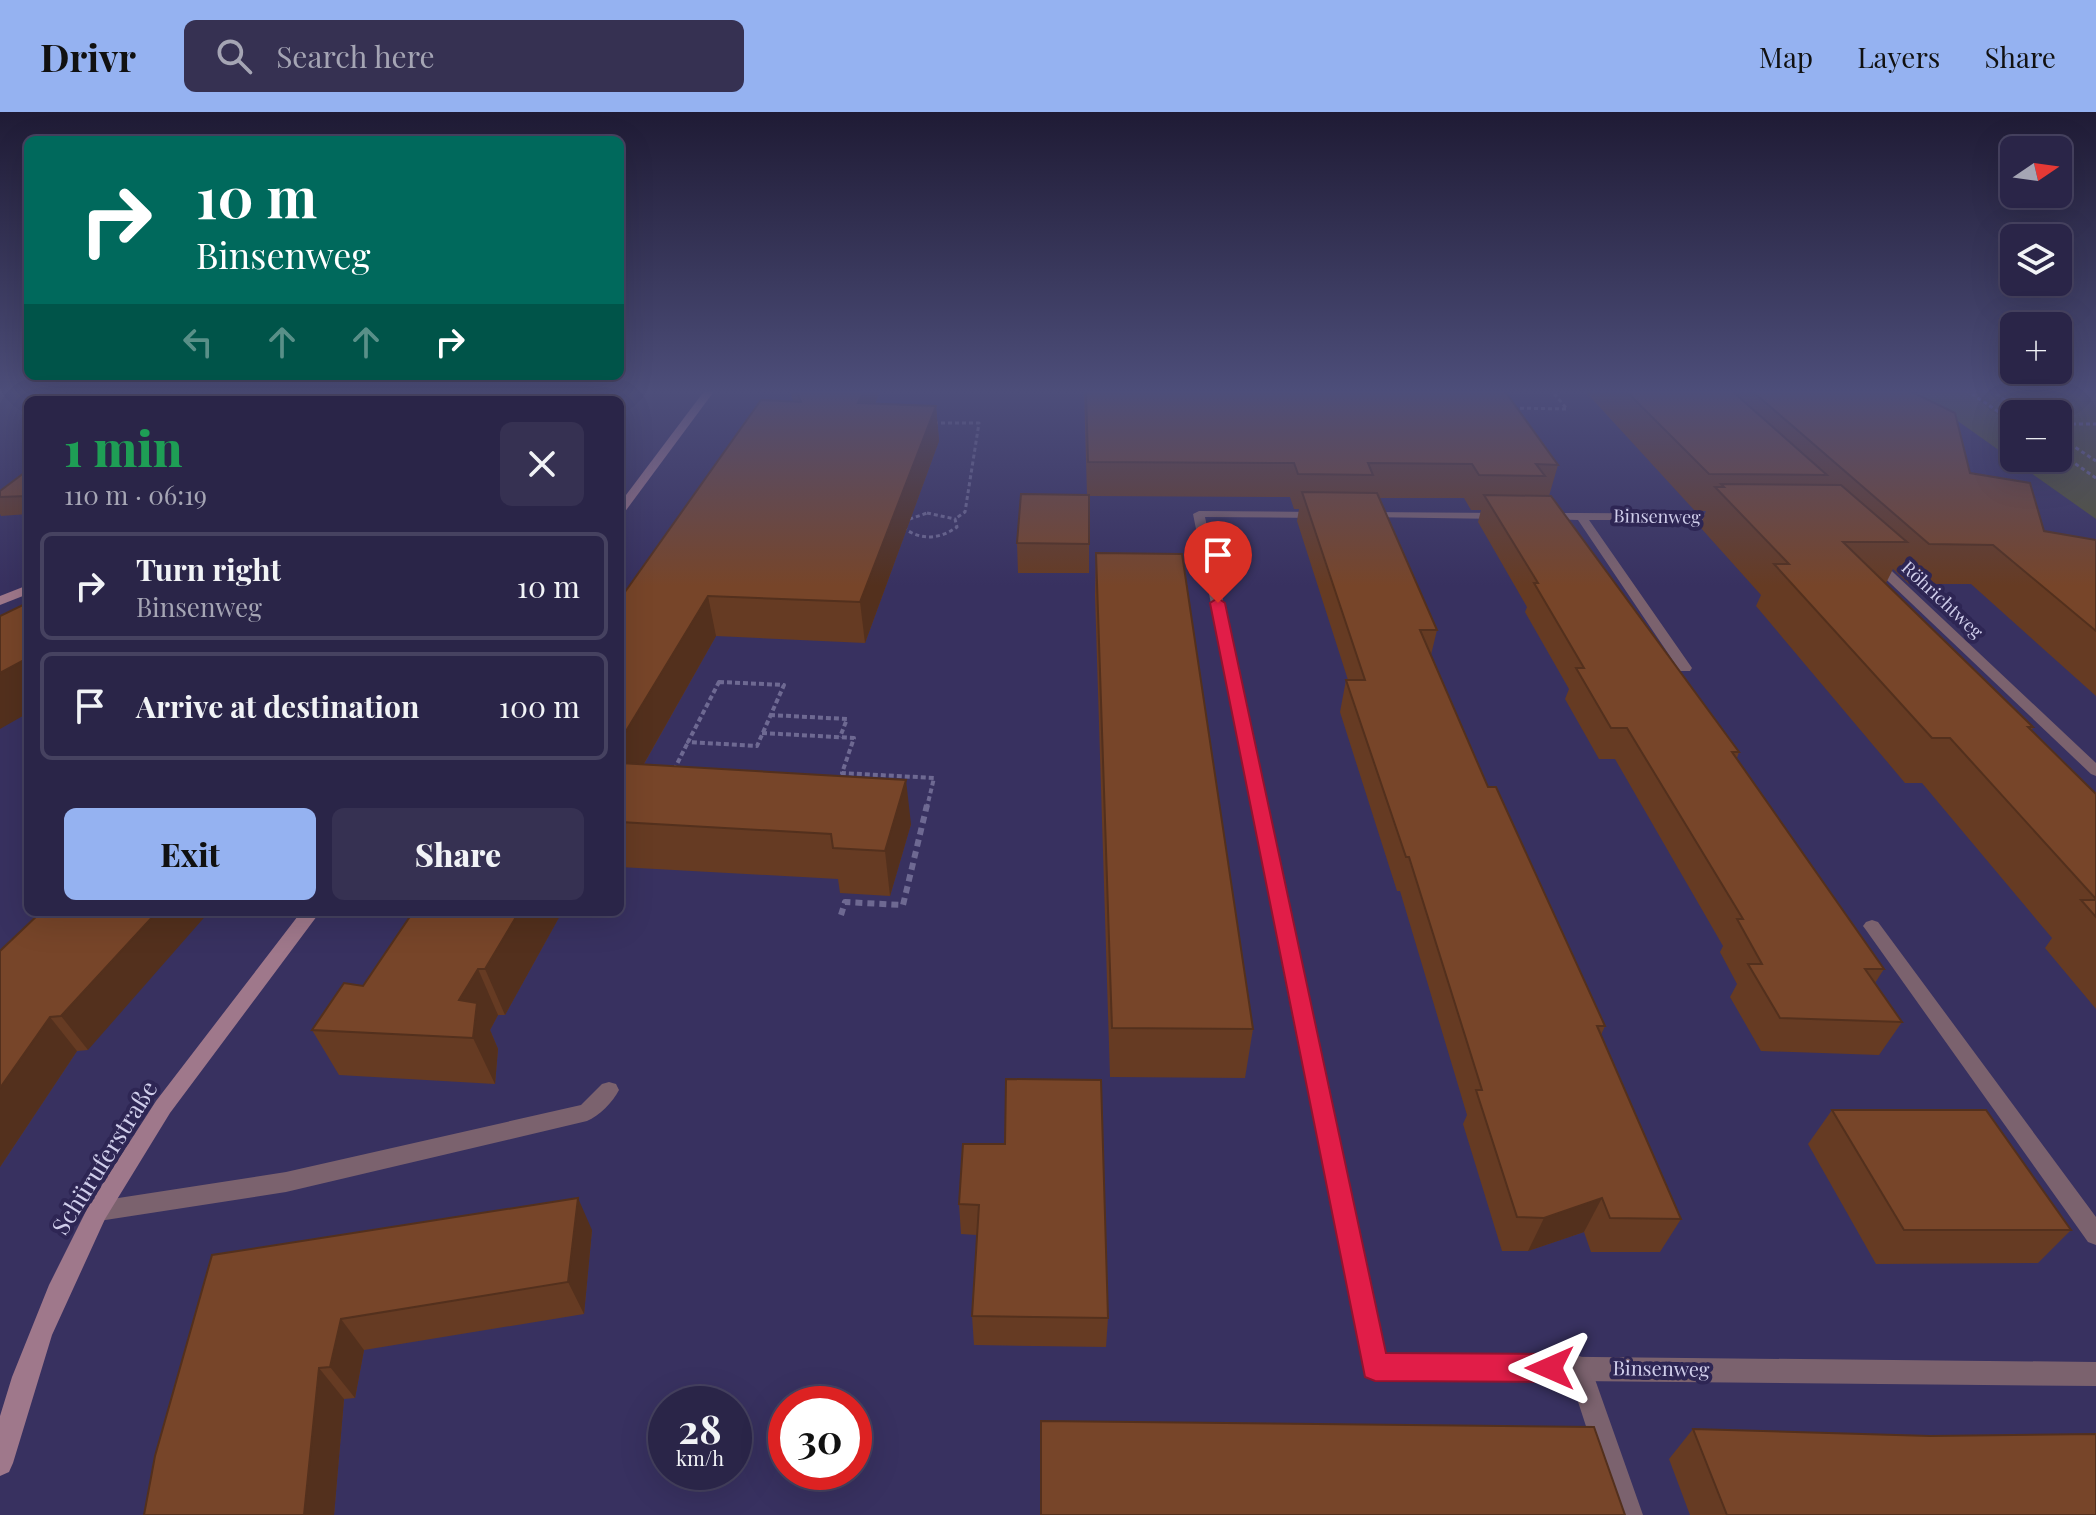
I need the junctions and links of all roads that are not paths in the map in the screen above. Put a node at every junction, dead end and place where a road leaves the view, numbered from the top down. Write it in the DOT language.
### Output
graph roads {
  1 [pos="661,455"];
  2 [pos="624,506"];
  3 [pos="1581,516"];
  4 [pos="1751,518"];
  5 [pos="1864,551"];
  6 [pos="24,591"];
  7 [pos="0,601"];
  8 [pos="1685,668"];
  9 [pos="2096,771"];
  10 [pos="308,916"];
  11 [pos="1872,926"];
  12 [pos="609,1090"];
  13 [pos="99,1211"];
  14 [pos="2096,1235"];
  15 [pos="1579,1368"];
  16 [pos="2096,1374"];
  17 [pos="0,1463"];
  18 [pos="1629,1515"];
  1 -- 2 [label="main road"];
  3 -- 4 [label="street, Binsenweg"];
  3 -- 8 [label="street, Binsenweg"];
  3 -- 15 [label="street, Binsenweg"];
  5 -- 9 [label="street, Röhrichtweg"];
  6 -- 7 [label="main road"];
  10 -- 13 [label="main road, Schüruferstraße"];
  11 -- 14 [label="street"];
  12 -- 13 [label="street"];
  13 -- 17 [label="main road, Schüruferstraße"];
  15 -- 16 [label="street, Binsenweg"];
  15 -- 18 [label="street"];
}
